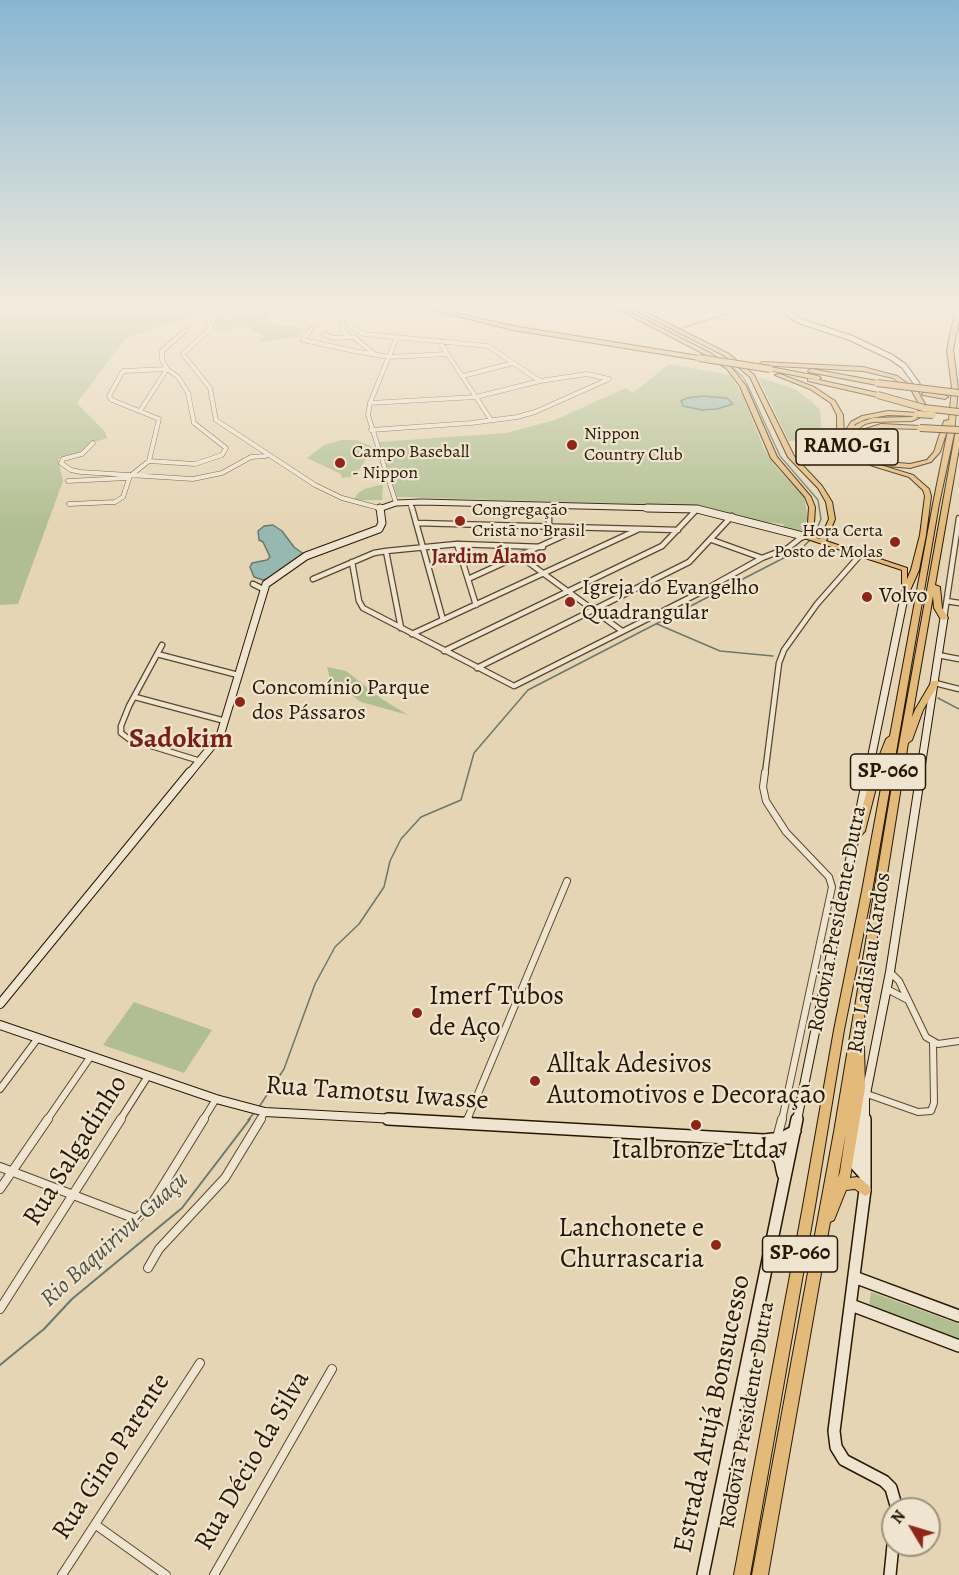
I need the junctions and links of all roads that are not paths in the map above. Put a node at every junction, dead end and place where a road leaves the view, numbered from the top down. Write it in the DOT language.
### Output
graph roads {
  1 [pos="118,380"];
  2 [pos="160,380"];
  3 [pos="180,380"];
  4 [pos="204,380"];
  5 [pos="379,380"];
  6 [pos="466,380"];
  7 [pos="544,380"];
  8 [pos="606,380"];
  9 [pos="739,380"];
  10 [pos="754,380"];
  11 [pos="793,380"];
  12 [pos="815,380"];
  13 [pos="841,380"];
  14 [pos="901,380"];
  15 [pos="914,380"];
  16 [pos="954,380"];
  17 [pos="540,381"];
  18 [pos="917,384"];
  19 [pos="877,388"];
  20 [pos="958,395"];
  21 [pos="476,397"];
  22 [pos="389,402"];
  23 [pos="370,403"];
  24 [pos="391,409"];
  25 [pos="140,411"];
  26 [pos="959,414"];
  27 [pos="491,420"];
  28 [pos="371,430"];
  29 [pos="959,430"];
  30 [pos="846,439"];
  31 [pos="855,439"];
  32 [pos="93,443"];
  33 [pos="271,457"];
  34 [pos="149,461"];
  35 [pos="959,462"];
  36 [pos="951,474"];
  37 [pos="130,477"];
  38 [pos="68,481"];
  39 [pos="410,502"];
  40 [pos="396,503"];
  41 [pos="69,504"];
  42 [pos="549,506"];
  43 [pos="379,508"];
  44 [pos="697,509"];
  45 [pos="732,516"];
  46 [pos="959,518"];
  47 [pos="416,523"];
  48 [pos="549,526"];
  49 [pos="581,527"];
  50 [pos="639,529"];
  51 [pos="678,530"];
  52 [pos="806,537"];
  53 [pos="712,540"];
  54 [pos="820,541"];
  55 [pos="457,544"];
  56 [pos="423,546"];
  57 [pos="543,547"];
  58 [pos="386,551"];
  59 [pos="861,554"];
  60 [pos="521,557"];
  61 [pos="762,558"];
  62 [pos="352,562"];
  63 [pos="935,567"];
  64 [pos="544,574"];
  65 [pos="313,579"];
  66 [pos="468,579"];
  67 [pos="253,584"];
  68 [pos="263,589"];
  69 [pos="568,592"];
  70 [pos="905,593"];
  71 [pos="947,601"];
  72 [pos="959,603"];
  73 [pos="476,605"];
  74 [pos="592,610"];
  75 [pos="944,618"];
  76 [pos="442,620"];
  77 [pos="401,628"];
  78 [pos="622,631"];
  79 [pos="412,634"];
  80 [pos="162,645"];
  81 [pos="444,651"];
  82 [pos="157,654"];
  83 [pos="938,655"];
  84 [pos="959,660"];
  85 [pos="477,668"];
  86 [pos="238,675"];
  87 [pos="935,683"];
  88 [pos="959,689"];
  89 [pos="135,697"];
  90 [pos="225,721"];
  91 [pos="896,729"];
  92 [pos="901,756"];
  93 [pos="200,761"];
  94 [pos="855,837"];
  95 [pos="567,881"];
  96 [pos="890,972"];
  97 [pos="887,989"];
  98 [pos="906,999"];
  99 [pos="0,1004"];
  100 [pos="0,1025"];
  101 [pos="858,1027"];
  102 [pos="38,1038"];
  103 [pos="959,1041"];
  104 [pos="933,1042"];
  105 [pos="91,1056"];
  106 [pos="859,1074"];
  107 [pos="148,1076"];
  108 [pos="0,1089"];
  109 [pos="866,1096"];
  110 [pos="216,1099"];
  111 [pos="265,1112"];
  112 [pos="466,1123"];
  113 [pos="795,1131"];
  114 [pos="776,1139"];
  115 [pos="764,1140"];
  116 [pos="0,1167"];
  117 [pos="12,1172"];
  118 [pos="784,1177"];
  119 [pos="842,1184"];
  120 [pos="0,1189"];
  121 [pos="866,1190"];
  122 [pos="74,1196"];
  123 [pos="821,1240"];
  124 [pos="148,1268"];
  125 [pos="854,1277"];
  126 [pos="851,1305"];
  127 [pos="0,1309"];
  128 [pos="959,1316"];
  129 [pos="959,1346"];
  130 [pos="200,1363"];
  131 [pos="332,1369"];
  132 [pos="894,1497"];
  133 [pos="96,1525"];
  134 [pos="892,1557"];
  135 [pos="62,1575"];
  136 [pos="166,1575"];
  137 [pos="214,1575"];
  138 [pos="704,1575"];
  139 [pos="742,1575"];
  140 [pos="760,1575"];
  141 [pos="890,1575"];
  1 -- 25 [label="street"];
  2 -- 25 [label="street"];
  3 -- 34 [label="street"];
  4 -- 33 [label="street"];
  5 -- 23 [label="street"];
  6 -- 21 [label="street"];
  7 -- 17 [label="street"];
  8 -- 27 [label="street"];
  9 -- 52 [label="main road"];
  10 -- 54 [label="main road"];
  11 -- 30 [label="highway"];
  12 -- 19 [label="highway"];
  13 -- 19 [label="highway"];
  14 -- 31 [label="highway"];
  15 -- 18 [label="street"];
  16 -- 20 [label="highway, Rodovia Presidente Dutra / SP-060"];
  17 -- 21 [label="street"];
  19 -- 20 [label="highway, bridge"];
  19 -- 20 [label="highway, bridge"];
  19 -- 26 [label="highway, bridge"];
  20 -- 31 [label="highway"];
  20 -- 91 [label="highway, Rodovia Presidente Dutra / SP-060"];
  21 -- 22 [label="street"];
  21 -- 27 [label="street"];
  22 -- 23 [label="street"];
  22 -- 24 [label="street"];
  23 -- 28 [label="street"];
  25 -- 34 [label="street"];
  26 -- 30 [label="highway, RAMO-G1, bridge"];
  27 -- 28 [label="street"];
  28 -- 40 [label="street"];
  29 -- 31 [label="highway, bridge"];
  29 -- 36 [label="highway, Rodovia Presidente Dutra / SP-060"];
  30 -- 70 [label="highway, RAMO-G1"];
  32 -- 37 [label="street"];
  33 -- 37 [label="street"];
  33 -- 43 [label="street"];
  34 -- 37 [label="street"];
  35 -- 36 [label="highway"];
  36 -- 63 [label="highway, Rodovia Presidente Dutra / SP-060"];
  37 -- 38 [label="street"];
  37 -- 41 [label="street"];
  39 -- 40 [label="street"];
  39 -- 42 [label="street"];
  39 -- 47 [label="street"];
  40 -- 43 [label="street"];
  42 -- 44 [label="street"];
  42 -- 48 [label="street"];
  43 -- 68 [label="street"];
  44 -- 45 [label="street"];
  44 -- 51 [label="street"];
  45 -- 52 [label="street"];
  45 -- 53 [label="street"];
  46 -- 71 [label="street"];
  47 -- 48 [label="street"];
  47 -- 56 [label="street"];
  48 -- 49 [label="street"];
  49 -- 50 [label="street"];
  49 -- 57 [label="street"];
  50 -- 51 [label="street"];
  50 -- 64 [label="street"];
  51 -- 69 [label="street"];
  52 -- 54 [label="main road"];
  52 -- 61 [label="street"];
  53 -- 61 [label="street"];
  53 -- 74 [label="street"];
  54 -- 59 [label="main road"];
  55 -- 56 [label="street"];
  55 -- 57 [label="street"];
  55 -- 66 [label="street"];
  56 -- 58 [label="street"];
  56 -- 76 [label="street"];
  57 -- 60 [label="street"];
  58 -- 62 [label="street"];
  58 -- 77 [label="street"];
  59 -- 70 [label="main road"];
  59 -- 114 [label="street"];
  60 -- 64 [label="street"];
  60 -- 66 [label="street"];
  61 -- 78 [label="street"];
  62 -- 65 [label="street"];
  62 -- 77 [label="street"];
  63 -- 75 [label="highway"];
  63 -- 92 [label="highway, Rodovia Presidente Dutra / SP-060"];
  64 -- 69 [label="street"];
  64 -- 73 [label="street"];
  66 -- 73 [label="street"];
  67 -- 68 [label="street"];
  68 -- 86 [label="street"];
  69 -- 74 [label="street"];
  69 -- 81 [label="street"];
  70 -- 94 [label="street, Estrada Arujá Bonsucesso"];
  71 -- 72 [label="street"];
  71 -- 75 [label="street"];
  73 -- 76 [label="street"];
  74 -- 78 [label="street"];
  74 -- 85 [label="street"];
  75 -- 83 [label="street, Rua Ladislau Kardos"];
  76 -- 79 [label="street"];
  77 -- 79 [label="street"];
  78 -- 85 [label="street"];
  79 -- 81 [label="street"];
  80 -- 82 [label="street"];
  81 -- 85 [label="street"];
  82 -- 86 [label="street"];
  82 -- 89 [label="street"];
  83 -- 84 [label="street"];
  83 -- 87 [label="street, Rua Ladislau Kardos"];
  86 -- 90 [label="street"];
  87 -- 88 [label="street"];
  87 -- 92 [label="highway"];
  87 -- 96 [label="street, Rua Ladislau Kardos"];
  89 -- 90 [label="street"];
  89 -- 93 [label="street"];
  90 -- 93 [label="street"];
  91 -- 94 [label="highway"];
  91 -- 139 [label="highway, Rodovia Presidente Dutra / SP-060"];
  92 -- 101 [label="highway, Rodovia Presidente Dutra / SP-060"];
  93 -- 99 [label="street"];
  94 -- 113 [label="street, Estrada Arujá Bonsucesso"];
  95 -- 112 [label="street"];
  96 -- 97 [label="street, Rua Ladislau Kardos"];
  96 -- 98 [label="street"];
  97 -- 98 [label="street"];
  97 -- 109 [label="street, Rua Ladislau Kardos"];
  98 -- 104 [label="street"];
  100 -- 102 [label="street, Rua Tamotsu Iwasse"];
  101 -- 106 [label="highway"];
  101 -- 123 [label="highway, Rodovia Presidente Dutra / SP-060"];
  102 -- 105 [label="street, Rua Tamotsu Iwasse"];
  102 -- 108 [label="street"];
  103 -- 104 [label="street"];
  104 -- 109 [label="street"];
  105 -- 107 [label="street, Rua Tamotsu Iwasse"];
  105 -- 117 [label="street"];
  106 -- 109 [label="highway"];
  106 -- 119 [label="highway"];
  107 -- 110 [label="street, Rua Tamotsu Iwasse"];
  107 -- 122 [label="street, Rua Salgadinho"];
  109 -- 121 [label="street, Rua Ladislau Kardos"];
  110 -- 111 [label="street, Rua Tamotsu Iwasse"];
  110 -- 122 [label="street"];
  111 -- 112 [label="street, Rua Tamotsu Iwasse"];
  111 -- 124 [label="street"];
  112 -- 115 [label="street, Rua Tamotsu Iwasse"];
  113 -- 114 [label="street, Rua Tamotsu Iwasse"];
  113 -- 118 [label="street, Estrada Arujá Bonsucesso"];
  114 -- 115 [label="street, Rua Tamotsu Iwasse"];
  115 -- 118 [label="street"];
  116 -- 117 [label="street"];
  117 -- 120 [label="street"];
  117 -- 122 [label="street"];
  118 -- 138 [label="street, Estrada Arujá Bonsucesso"];
  119 -- 121 [label="highway"];
  119 -- 123 [label="highway"];
  121 -- 125 [label="street"];
  122 -- 127 [label="street, Rua Salgadinho"];
  123 -- 140 [label="highway, Rodovia Presidente Dutra / SP-060"];
  125 -- 126 [label="street"];
  125 -- 128 [label="street"];
  126 -- 129 [label="street"];
  126 -- 132 [label="street"];
  130 -- 133 [label="street, Rua Gino Parente"];
  131 -- 137 [label="street, Rua Décio da Silva"];
  133 -- 135 [label="street, Rua Gino Parente"];
  133 -- 136 [label="street"];
  134 -- 141 [label="street"];
}
